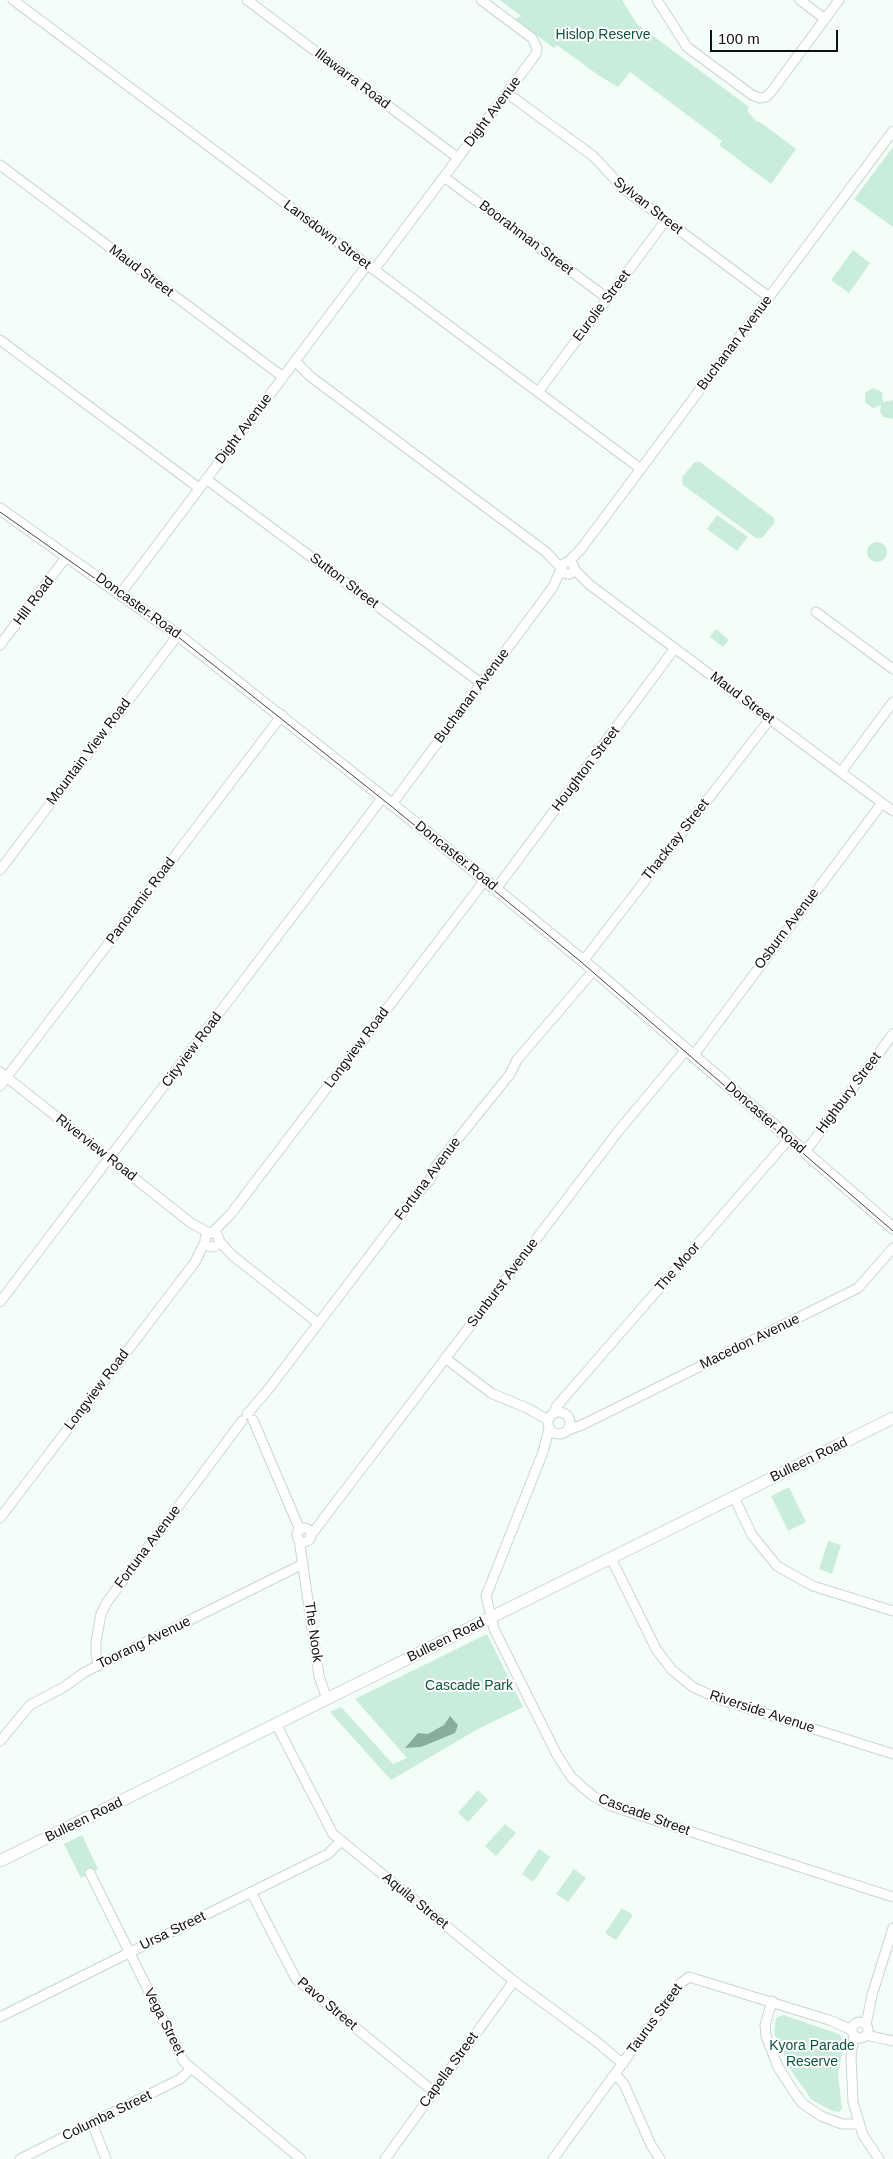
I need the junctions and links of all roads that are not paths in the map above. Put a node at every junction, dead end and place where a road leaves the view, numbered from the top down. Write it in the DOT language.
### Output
graph roads {
  1 [pos="13,0"];
  2 [pos="247,0"];
  3 [pos="481,0"];
  4 [pos="657,0"];
  5 [pos="800,0"];
  6 [pos="839,0"];
  7 [pos="825,19"];
  8 [pos="507,93"];
  9 [pos="893,127"];
  10 [pos="891,134"];
  11 [pos="458,158"];
  12 [pos="0,165"];
  13 [pos="444,177"];
  14 [pos="666,220"];
  15 [pos="371,268"];
  16 [pos="769,297"];
  17 [pos="607,298"];
  18 [pos="0,340"];
  19 [pos="293,364"];
  20 [pos="283,377"];
  21 [pos="538,392"];
  22 [pos="641,469"];
  23 [pos="206,479"];
  24 [pos="199,488"];
  25 [pos="0,509"];
  26 [pos="67,556"];
  27 [pos="568,568"];
  28 [pos="121,593"];
  29 [pos="816,612"];
  30 [pos="178,635"];
  31 [pos="0,645"];
  32 [pos="675,648"];
  33 [pos="893,669"];
  34 [pos="481,683"];
  35 [pos="893,702"];
  36 [pos="282,715"];
  37 [pos="770,719"];
  38 [pos="840,772"];
  39 [pos="387,801"];
  40 [pos="882,803"];
  41 [pos="893,811"];
  42 [pos="0,870"];
  43 [pos="485,880"];
  44 [pos="496,889"];
  45 [pos="583,961"];
  46 [pos="594,970"];
  47 [pos="893,1034"];
  48 [pos="690,1053"];
  49 [pos="3,1075"];
  50 [pos="0,1086"];
  51 [pos="789,1139"];
  52 [pos="805,1152"];
  53 [pos="109,1158"];
  54 [pos="893,1228"];
  55 [pos="212,1240"];
  56 [pos="893,1248"];
  57 [pos="0,1302"];
  58 [pos="318,1323"];
  59 [pos="446,1358"];
  60 [pos="553,1418"];
  61 [pos="893,1418"];
  62 [pos="248,1420"];
  63 [pos="566,1429"];
  64 [pos="543,1452"];
  65 [pos="734,1498"];
  66 [pos="0,1518"];
  67 [pos="305,1534"];
  68 [pos="611,1558"];
  69 [pos="303,1564"];
  70 [pos="893,1611"];
  71 [pos="492,1617"];
  72 [pos="98,1665"];
  73 [pos="328,1698"];
  74 [pos="276,1724"];
  75 [pos="0,1741"];
  76 [pos="893,1754"];
  77 [pos="341,1841"];
  78 [pos="0,1861"];
  79 [pos="90,1873"];
  80 [pos="251,1892"];
  81 [pos="893,1898"];
  82 [pos="893,1928"];
  83 [pos="129,1953"];
  84 [pos="514,1982"];
  85 [pos="772,2002"];
  86 [pos="0,2017"];
  87 [pos="860,2030"];
  88 [pos="889,2039"];
  89 [pos="624,2062"];
  90 [pos="191,2069"];
  91 [pos="615,2074"];
  92 [pos="434,2092"];
  93 [pos="89,2124"];
  94 [pos="859,2124"];
  95 [pos="104,2155"];
  96 [pos="20,2159"];
  97 [pos="301,2159"];
  98 [pos="385,2159"];
  99 [pos="553,2159"];
  100 [pos="660,2159"];
  101 [pos="879,2159"];
  1 -- 15 [label="street, Lansdown Street"];
  2 -- 11 [label="street, Illawarra Road"];
  3 -- 8 [label="street, Dight Avenue"];
  4 -- 7 [label="street"];
  5 -- 7 [label="street"];
  6 -- 7 [label="street"];
  8 -- 11 [label="street, Dight Avenue"];
  8 -- 14 [label="street, Sylvan Street"];
  9 -- 10 [label="street, Buchanan Avenue"];
  10 -- 16 [label="street, Buchanan Avenue"];
  11 -- 13 [label="street, Dight Avenue"];
  12 -- 20 [label="street, Maud Street"];
  13 -- 15 [label="street, Dight Avenue"];
  13 -- 17 [label="street, Boorahman Street"];
  14 -- 16 [label="street, Sylvan Street"];
  14 -- 17 [label="street, Eurolie Street"];
  15 -- 19 [label="street, Dight Avenue"];
  15 -- 21 [label="street, Lansdown Street"];
  16 -- 22 [label="street, Buchanan Avenue"];
  17 -- 21 [label="street, Eurolie Street"];
  18 -- 24 [label="street"];
  19 -- 20 [label="street, Dight Avenue"];
  19 -- 27 [label="street, Maud Street"];
  20 -- 23 [label="street, Dight Avenue"];
  21 -- 22 [label="street, Lansdown Street"];
  22 -- 27 [label="street, Buchanan Avenue"];
  23 -- 24 [label="street, Dight Avenue"];
  23 -- 34 [label="street, Sutton Street"];
  24 -- 28 [label="street, Dight Avenue"];
  25 -- 26 [label="main road, Doncaster Road"];
  26 -- 28 [label="main road, Doncaster Road"];
  26 -- 31 [label="street, Hill Road"];
  27 -- 32 [label="street, Maud Street"];
  27 -- 34 [label="street, Buchanan Avenue"];
  28 -- 30 [label="main road, Doncaster Road"];
  29 -- 33 [label="street"];
  30 -- 36 [label="main road, Doncaster Road"];
  30 -- 42 [label="street, Mountain View Road"];
  32 -- 37 [label="street, Maud Street"];
  32 -- 44 [label="street, Houghton Street"];
  34 -- 39 [label="street, Buchanan Avenue"];
  35 -- 38 [label="street"];
  36 -- 39 [label="main road, Doncaster Road"];
  36 -- 49 [label="street, Panoramic Road"];
  37 -- 38 [label="street, Maud Street"];
  37 -- 45 [label="street, Thackray Street"];
  38 -- 40 [label="street, Maud Street"];
  39 -- 43 [label="main road, Doncaster Road"];
  39 -- 53 [label="street, Cityview Road"];
  40 -- 41 [label="street, Maud Street"];
  40 -- 48 [label="street, Osburn Avenue"];
  43 -- 44 [label="main road, Doncaster Road"];
  43 -- 55 [label="street, Longview Road"];
  44 -- 45 [label="main road, Doncaster Road"];
  45 -- 46 [label="main road, Doncaster Road"];
  46 -- 48 [label="main road, Doncaster Road"];
  46 -- 58 [label="street, Fortuna Avenue"];
  47 -- 52 [label="street, Highbury Street"];
  48 -- 51 [label="main road, Doncaster Road"];
  48 -- 59 [label="street, Sunburst Avenue"];
  49 -- 50 [label="street, Panoramic Road"];
  49 -- 53 [label="street, Riverview Road"];
  51 -- 52 [label="main road, Doncaster Road"];
  51 -- 60 [label="street, The Moor"];
  52 -- 54 [label="main road, Doncaster Road"];
  53 -- 55 [label="street, Riverview Road"];
  53 -- 57 [label="street, Cityview Road"];
  55 -- 58 [label="street, Riverview Road"];
  55 -- 66 [label="street, Longview Road"];
  56 -- 63 [label="street, Macedon Avenue"];
  58 -- 62 [label="street, Fortuna Avenue"];
  59 -- 60 [label="street"];
  59 -- 67 [label="street, Sunburst Avenue"];
  60 -- 63 [label="street"];
  60 -- 63 [label="street"];
  60 -- 64 [label="street, Macedon Avenue"];
  61 -- 65 [label="main road, Bulleen Road"];
  62 -- 67 [label="street, The Nook"];
  62 -- 72 [label="street, Fortuna Avenue"];
  63 -- 64 [label="street, Macedon Avenue"];
  64 -- 71 [label="street, Macedon Avenue"];
  65 -- 68 [label="main road, Bulleen Road"];
  65 -- 70 [label="street"];
  67 -- 69 [label="street, The Nook"];
  68 -- 71 [label="main road, Bulleen Road"];
  68 -- 76 [label="street, Riverside Avenue"];
  69 -- 72 [label="street, Toorang Avenue"];
  69 -- 73 [label="street, The Nook"];
  71 -- 73 [label="main road, Bulleen Road"];
  71 -- 81 [label="street, Cascade Street"];
  72 -- 75 [label="street, Toorang Avenue"];
  73 -- 74 [label="main road, Bulleen Road"];
  74 -- 77 [label="street, Aquila Street"];
  74 -- 78 [label="main road, Bulleen Road"];
  77 -- 80 [label="street, Ursa Street"];
  77 -- 84 [label="street, Aquila Street"];
  79 -- 83 [label="street, Vega Street"];
  80 -- 83 [label="street, Ursa Street"];
  80 -- 92 [label="street, Pavo Street"];
  82 -- 87 [label="street"];
  83 -- 86 [label="street, Ursa Street"];
  83 -- 90 [label="street, Vega Street"];
  84 -- 89 [label="street, Aquila Street"];
  84 -- 92 [label="street, Capella Street"];
  85 -- 87 [label="street, Taurus Street"];
  85 -- 89 [label="street, Taurus Street"];
  85 -- 94 [label="street"];
  87 -- 88 [label="street, Taurus Street"];
  87 -- 94 [label="street"];
  89 -- 91 [label="street, Taurus Street"];
  90 -- 93 [label="street, Columba Street"];
  90 -- 97 [label="street, Vega Street"];
  91 -- 99 [label="street, Taurus Street"];
  91 -- 100 [label="street"];
  92 -- 98 [label="street, Capella Street"];
  93 -- 95 [label="street"];
  93 -- 96 [label="street, Columba Street"];
  94 -- 101 [label="street"];
}
